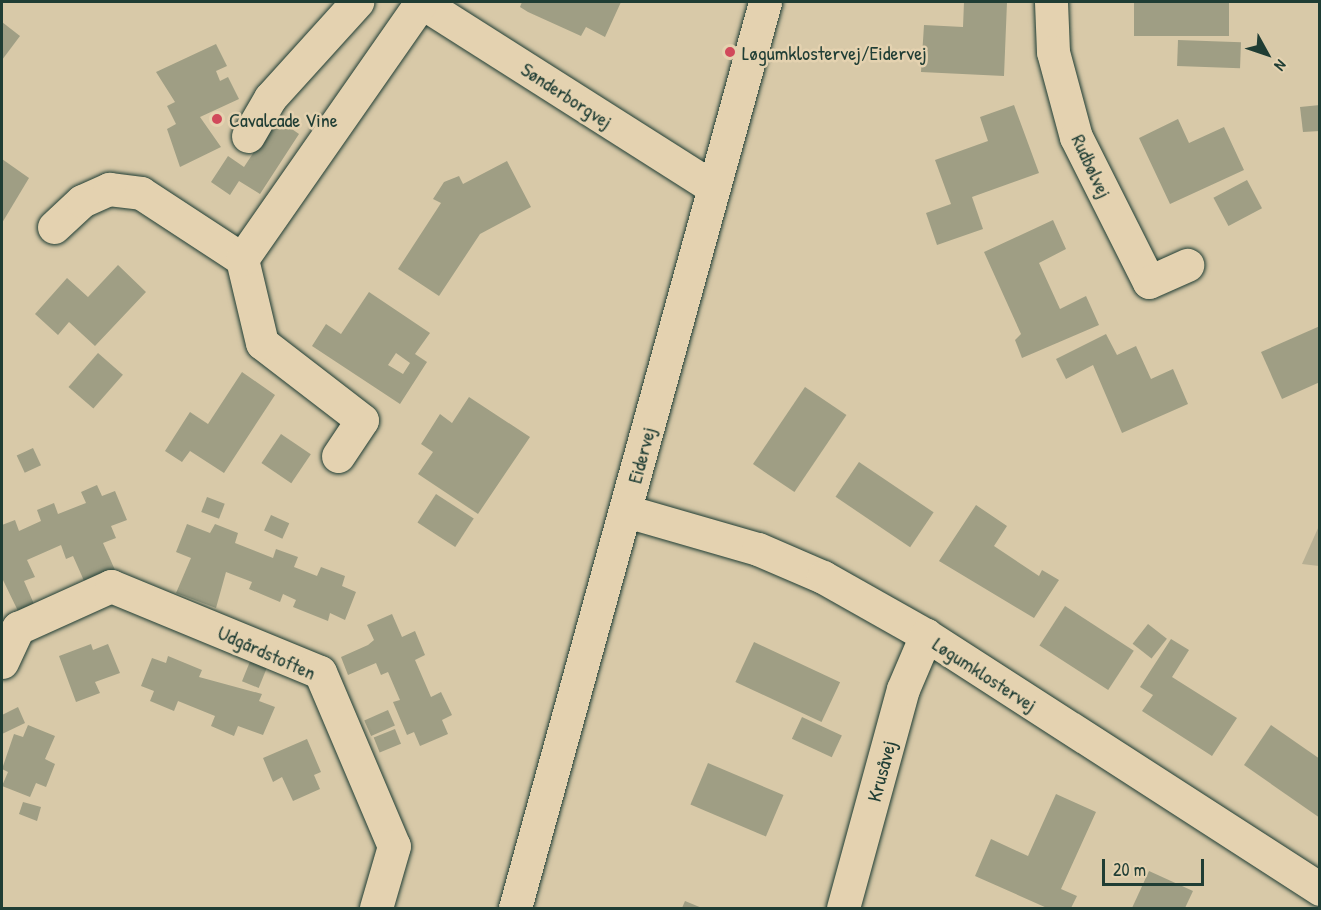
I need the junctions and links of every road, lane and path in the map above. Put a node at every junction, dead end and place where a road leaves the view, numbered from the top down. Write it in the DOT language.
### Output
graph roads {
  1 [pos="357,2"];
  2 [pos="421,2"];
  3 [pos="765,2"];
  4 [pos="1051,2"];
  5 [pos="248,136"];
  6 [pos="713,187"];
  7 [pos="54,227"];
  8 [pos="243,259"];
  9 [pos="1187,265"];
  10 [pos="338,456"];
  11 [pos="626,511"];
  12 [pos="926,635"];
  13 [pos="2,663"];
  14 [pos="1320,889"];
  15 [pos="376,909"];
  16 [pos="515,909"];
  17 [pos="843,909"];
  1 -- 5 [label="street"];
  2 -- 6 [label="street, Sønderborgvej"];
  2 -- 8 [label="street, Sønderborgvej"];
  3 -- 6 [label="street, Eidervej"];
  4 -- 9 [label="street, Rudbølvej"];
  6 -- 11 [label="street, Eidervej"];
  7 -- 8 [label="street"];
  8 -- 10 [label="street"];
  11 -- 12 [label="street, Løgumklostervej"];
  11 -- 16 [label="street, Eidervej"];
  12 -- 14 [label="street, Løgumklostervej"];
  12 -- 17 [label="street, Krusåvej"];
  13 -- 15 [label="street, Udgårdstoften"];
}
